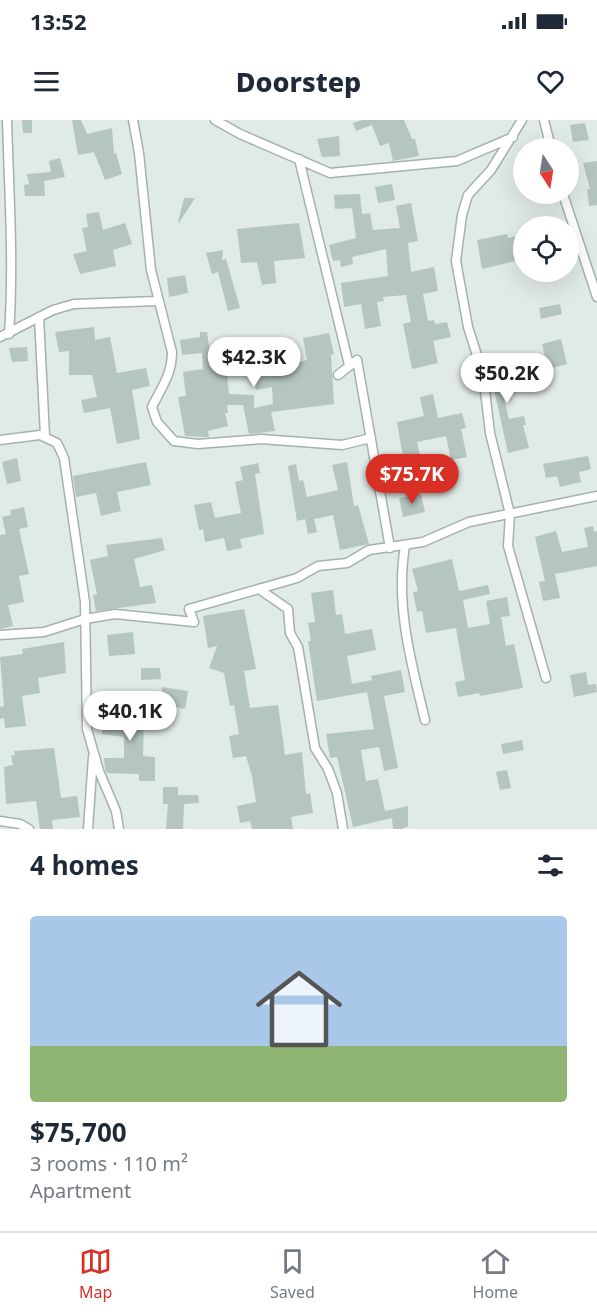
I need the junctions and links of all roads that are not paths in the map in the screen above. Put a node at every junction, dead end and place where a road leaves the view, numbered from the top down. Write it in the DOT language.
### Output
graph roads {
  1 [pos="7,120"];
  2 [pos="133,120"];
  3 [pos="216,120"];
  4 [pos="522,120"];
  5 [pos="544,120"];
  6 [pos="514,137"];
  7 [pos="548,138"];
  8 [pos="299,159"];
  9 [pos="566,204"];
  10 [pos="597,297"];
  11 [pos="157,301"];
  12 [pos="39,317"];
  13 [pos="4,335"];
  14 [pos="349,365"];
  15 [pos="338,375"];
  16 [pos="45,436"];
  17 [pos="371,438"];
  18 [pos="0,440"];
  19 [pos="597,496"];
  20 [pos="510,514"];
  21 [pos="405,546"];
  22 [pos="390,548"];
  23 [pos="259,589"];
  24 [pos="85,619"];
  25 [pos="0,634"];
  26 [pos="546,678"];
  27 [pos="425,720"];
  28 [pos="94,753"];
  29 [pos="0,821"];
  30 [pos="29,829"];
  31 [pos="88,829"];
  32 [pos="119,829"];
  33 [pos="343,829"];
  1 -- 13 [label="street"];
  2 -- 11 [label="street"];
  3 -- 8 [label="street"];
  4 -- 6 [label="street"];
  5 -- 7 [label="street"];
  6 -- 8 [label="street"];
  6 -- 20 [label="street"];
  8 -- 14 [label="street"];
  9 -- 10 [label="street"];
  11 -- 12 [label="street"];
  11 -- 17 [label="street"];
  12 -- 13 [label="street"];
  12 -- 16 [label="street"];
  14 -- 15 [label="street"];
  14 -- 17 [label="street"];
  16 -- 18 [label="street"];
  16 -- 24 [label="street"];
  17 -- 22 [label="street"];
  19 -- 20 [label="street"];
  20 -- 21 [label="street"];
  20 -- 26 [label="street"];
  21 -- 22 [label="street"];
  21 -- 27 [label="street"];
  22 -- 23 [label="street"];
  23 -- 24 [label="street"];
  23 -- 33 [label="street"];
  24 -- 25 [label="street"];
  24 -- 28 [label="street"];
  28 -- 31 [label="street"];
  28 -- 32 [label="street"];
  29 -- 30 [label="street"];
}
